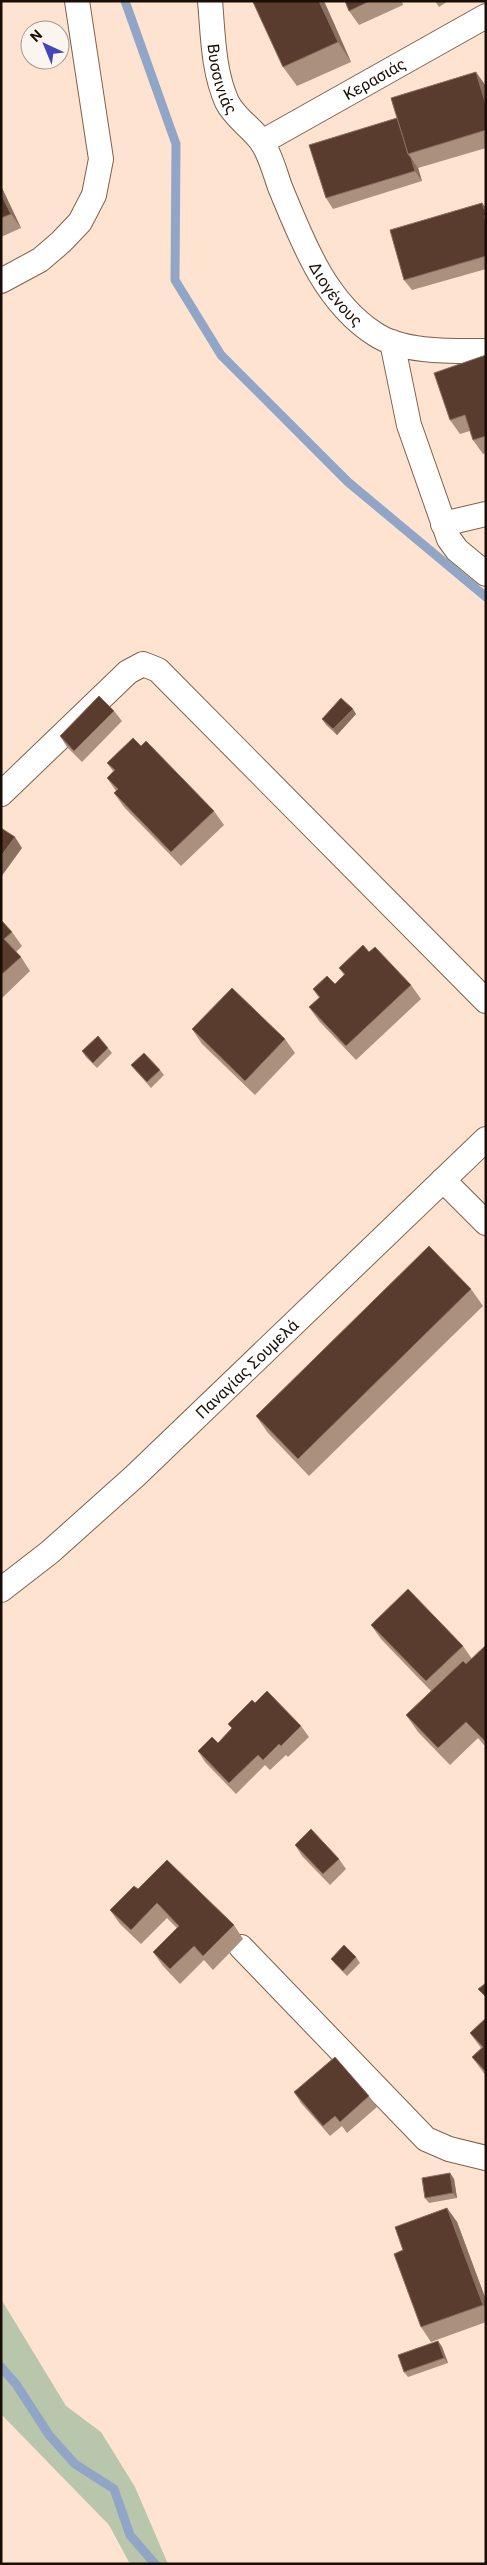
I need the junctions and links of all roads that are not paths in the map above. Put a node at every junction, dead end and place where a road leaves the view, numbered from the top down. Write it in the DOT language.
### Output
graph roads {
  1 [pos="78,1"];
  2 [pos="210,1"];
  3 [pos="486,16"];
  4 [pos="262,142"];
  5 [pos="1,281"];
  6 [pos="392,342"];
  7 [pos="486,351"];
  8 [pos="486,514"];
  9 [pos="443,524"];
  10 [pos="486,574"];
  11 [pos="1,794"];
  12 [pos="486,1001"];
  13 [pos="486,1139"];
  14 [pos="443,1180"];
  15 [pos="486,1223"];
  16 [pos="1,1590"];
  17 [pos="241,1946"];
  18 [pos="486,2158"];
  1 -- 5 [label="street"];
  2 -- 4 [label="street, Βυσσινιάς"];
  3 -- 4 [label="street, Κερασιάς"];
  4 -- 6 [label="street, Διογένους"];
  6 -- 7 [label="street, Διογένους"];
  6 -- 9 [label="street"];
  8 -- 9 [label="street"];
  9 -- 10 [label="street"];
  11 -- 12 [label="street"];
  13 -- 14 [label="street, Παναγίας Σουμελά"];
  14 -- 15 [label="street"];
  14 -- 16 [label="street, Παναγίας Σουμελά"];
  17 -- 18 [label="street"];
}
